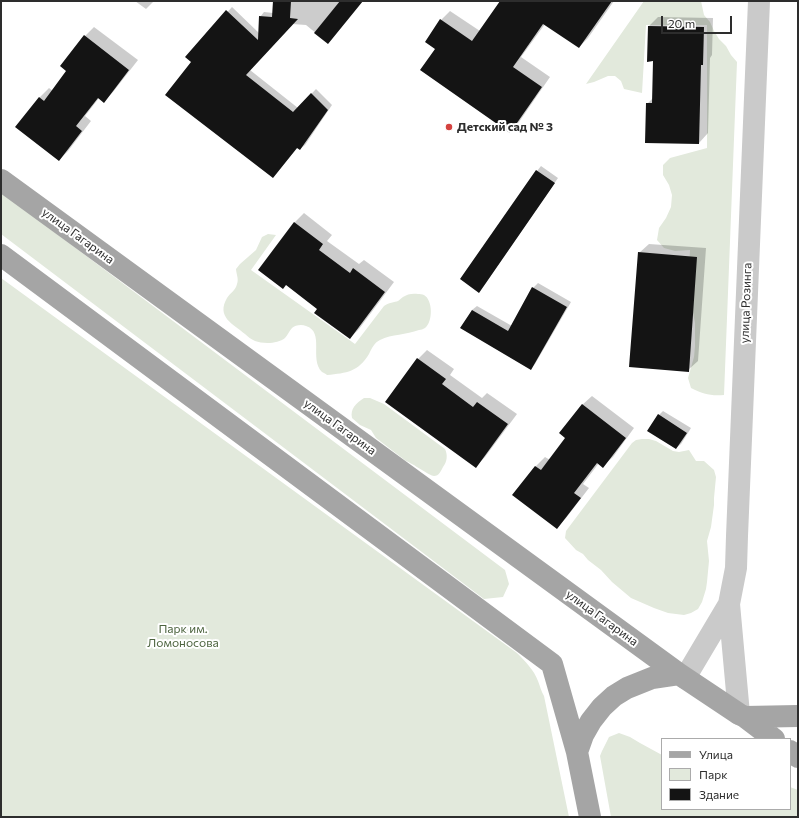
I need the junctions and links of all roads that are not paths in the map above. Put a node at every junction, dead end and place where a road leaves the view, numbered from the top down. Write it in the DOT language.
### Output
graph roads {
  1 [pos="759,1"];
  2 [pos="1,180"];
  3 [pos="1,255"];
  4 [pos="729,604"];
  5 [pos="682,676"];
  6 [pos="742,716"];
  7 [pos="798,716"];
  8 [pos="773,738"];
  9 [pos="577,752"];
  10 [pos="590,817"];
  1 -- 4 [label="street, улица Розинга"];
  2 -- 5 [label="main road, улица Гагарина"];
  3 -- 9 [label="main road"];
  4 -- 5 [label="street"];
  4 -- 6 [label="street"];
  5 -- 6 [label="main road, улица Гагарина"];
  5 -- 9 [label="main road"];
  6 -- 7 [label="main road"];
  6 -- 8 [label="main road, улица Гагарина"];
  9 -- 10 [label="main road"];
}
